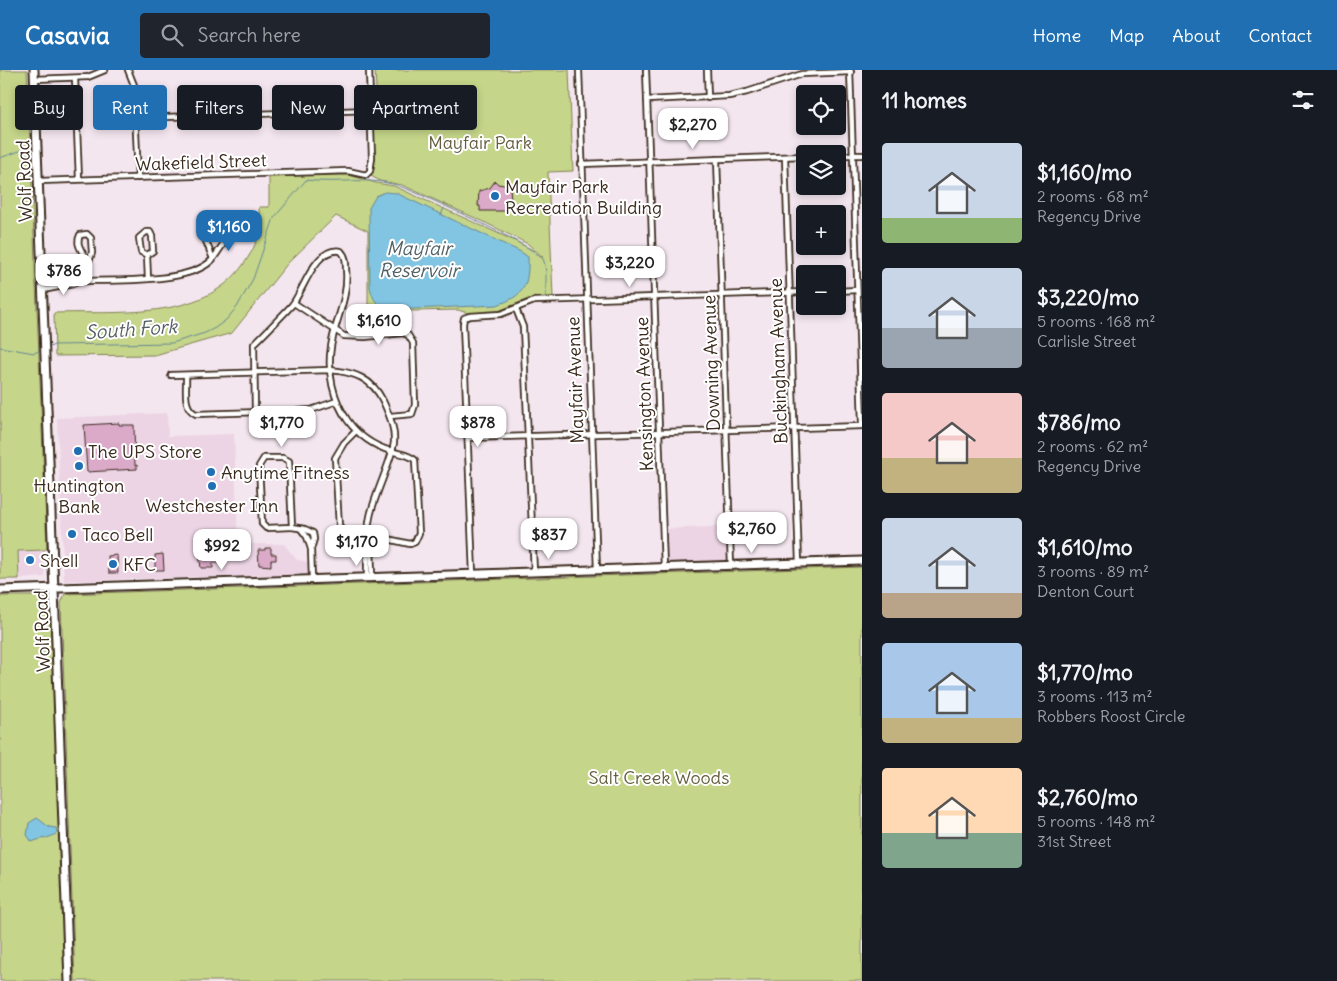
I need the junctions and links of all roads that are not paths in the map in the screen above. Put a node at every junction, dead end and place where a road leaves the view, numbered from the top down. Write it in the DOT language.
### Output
graph roads {
  1 [pos="34,70"];
  2 [pos="105,70"];
  3 [pos="128,70"];
  4 [pos="369,70"];
  5 [pos="578,70"];
  6 [pos="646,70"];
  7 [pos="707,70"];
  8 [pos="850,71"];
  9 [pos="75,78"];
  10 [pos="35,79"];
  11 [pos="134,85"];
  12 [pos="369,85"];
  13 [pos="708,98"];
  14 [pos="647,100"];
  15 [pos="354,111"];
  16 [pos="167,117"];
  17 [pos="136,130"];
  18 [pos="371,130"];
  19 [pos="862,154"];
  20 [pos="846,155"];
  21 [pos="854,155"];
  22 [pos="796,156"];
  23 [pos="785,157"];
  24 [pos="717,159"];
  25 [pos="649,162"];
  26 [pos="581,164"];
  27 [pos="138,178"];
  28 [pos="78,179"];
  29 [pos="39,181"];
  30 [pos="147,255"];
  31 [pos="213,259"];
  32 [pos="85,261"];
  33 [pos="148,279"];
  34 [pos="43,280"];
  35 [pos="78,281"];
  36 [pos="85,281"];
  37 [pos="43,290"];
  38 [pos="857,290"];
  39 [pos="846,291"];
  40 [pos="790,292"];
  41 [pos="796,292"];
  42 [pos="722,295"];
  43 [pos="654,297"];
  44 [pos="586,299"];
  45 [pos="294,303"];
  46 [pos="516,308"];
  47 [pos="335,330"];
  48 [pos="330,370"];
  49 [pos="254,373"];
  50 [pos="186,375"];
  51 [pos="171,376"];
  52 [pos="337,400"];
  53 [pos="255,412"];
  54 [pos="390,416"];
  55 [pos="862,424"];
  56 [pos="794,428"];
  57 [pos="727,430"];
  58 [pos="356,431"];
  59 [pos="659,432"];
  60 [pos="590,434"];
  61 [pos="528,437"];
  62 [pos="468,438"];
  63 [pos="392,452"];
  64 [pos="292,527"];
  65 [pos="369,538"];
  66 [pos="862,561"];
  67 [pos="799,563"];
  68 [pos="731,566"];
  69 [pos="664,567"];
  70 [pos="597,570"];
  71 [pos="534,572"];
  72 [pos="473,574"];
  73 [pos="370,577"];
  74 [pos="312,579"];
  75 [pos="55,588"];
  76 [pos="0,590"];
  77 [pos="69,981"];
  1 -- 10 [label="main road, Wolf Road"];
  2 -- 9 [label="street"];
  3 -- 11 [label="street"];
  4 -- 12 [label="street"];
  5 -- 26 [label="street, Mayfair Avenue"];
  6 -- 14 [label="street, Kensington Avenue"];
  7 -- 13 [label="street"];
  8 -- 13 [label="street"];
  8 -- 21 [label="street"];
  9 -- 10 [label="street"];
  9 -- 28 [label="street"];
  10 -- 29 [label="main road, Wolf Road"];
  13 -- 14 [label="street"];
  14 -- 25 [label="street, Kensington Avenue"];
  15 -- 16 [label="street"];
  17 -- 27 [label="street"];
  18 -- 27 [label="street, Wakefield Street"];
  19 -- 21 [label="street"];
  20 -- 21 [label="street"];
  21 -- 38 [label="street"];
  22 -- 23 [label="street"];
  23 -- 24 [label="street"];
  23 -- 40 [label="street, Buckingham Avenue"];
  24 -- 25 [label="street"];
  24 -- 42 [label="street, Downing Avenue"];
  25 -- 26 [label="street"];
  25 -- 43 [label="street, Kensington Avenue"];
  26 -- 44 [label="street, Mayfair Avenue"];
  27 -- 28 [label="street, Wakefield Street"];
  28 -- 29 [label="street, Wakefield Street"];
  29 -- 34 [label="main road, Wolf Road"];
  30 -- 30 [label="street"];
  30 -- 33 [label="street"];
  31 -- 31 [label="street"];
  31 -- 33 [label="street"];
  32 -- 32 [label="street"];
  32 -- 36 [label="street"];
  33 -- 36 [label="street"];
  34 -- 35 [label="street"];
  34 -- 37 [label="main road, Wolf Road"];
  35 -- 36 [label="street"];
  35 -- 37 [label="street"];
  37 -- 75 [label="main road, Wolf Road"];
  38 -- 39 [label="street"];
  38 -- 55 [label="street"];
  40 -- 41 [label="street"];
  40 -- 42 [label="street"];
  40 -- 56 [label="street, Buckingham Avenue"];
  42 -- 43 [label="street"];
  42 -- 57 [label="street, Downing Avenue"];
  43 -- 44 [label="street"];
  43 -- 59 [label="street, Kensington Avenue"];
  44 -- 46 [label="street"];
  44 -- 60 [label="street, Mayfair Avenue"];
  45 -- 47 [label="street"];
  45 -- 47 [label="street"];
  45 -- 49 [label="street"];
  46 -- 61 [label="street"];
  46 -- 62 [label="street"];
  47 -- 48 [label="street"];
  47 -- 54 [label="street"];
  48 -- 49 [label="street"];
  48 -- 52 [label="street"];
  48 -- 54 [label="street"];
  49 -- 50 [label="street"];
  49 -- 53 [label="street"];
  50 -- 51 [label="street"];
  50 -- 53 [label="street"];
  52 -- 53 [label="street"];
  52 -- 58 [label="street"];
  54 -- 63 [label="street"];
  55 -- 56 [label="street"];
  56 -- 57 [label="street"];
  56 -- 67 [label="street, Buckingham Avenue"];
  57 -- 59 [label="street"];
  57 -- 68 [label="street, Downing Avenue"];
  58 -- 63 [label="street"];
  58 -- 65 [label="street"];
  59 -- 60 [label="street"];
  59 -- 69 [label="street, Kensington Avenue"];
  60 -- 61 [label="street"];
  60 -- 70 [label="street, Mayfair Avenue"];
  61 -- 62 [label="street"];
  61 -- 71 [label="street"];
  62 -- 72 [label="street"];
  63 -- 65 [label="street"];
  63 -- 65 [label="street"];
  64 -- 64 [label="street"];
  64 -- 74 [label="street"];
  65 -- 73 [label="street"];
  66 -- 67 [label="main road"];
  67 -- 68 [label="main road"];
  68 -- 69 [label="main road"];
  69 -- 70 [label="main road"];
  70 -- 71 [label="main road"];
  71 -- 72 [label="main road"];
  72 -- 73 [label="main road"];
  73 -- 74 [label="main road"];
  74 -- 75 [label="main road"];
  75 -- 76 [label="main road"];
  75 -- 77 [label="main road, Wolf Road"];
}
